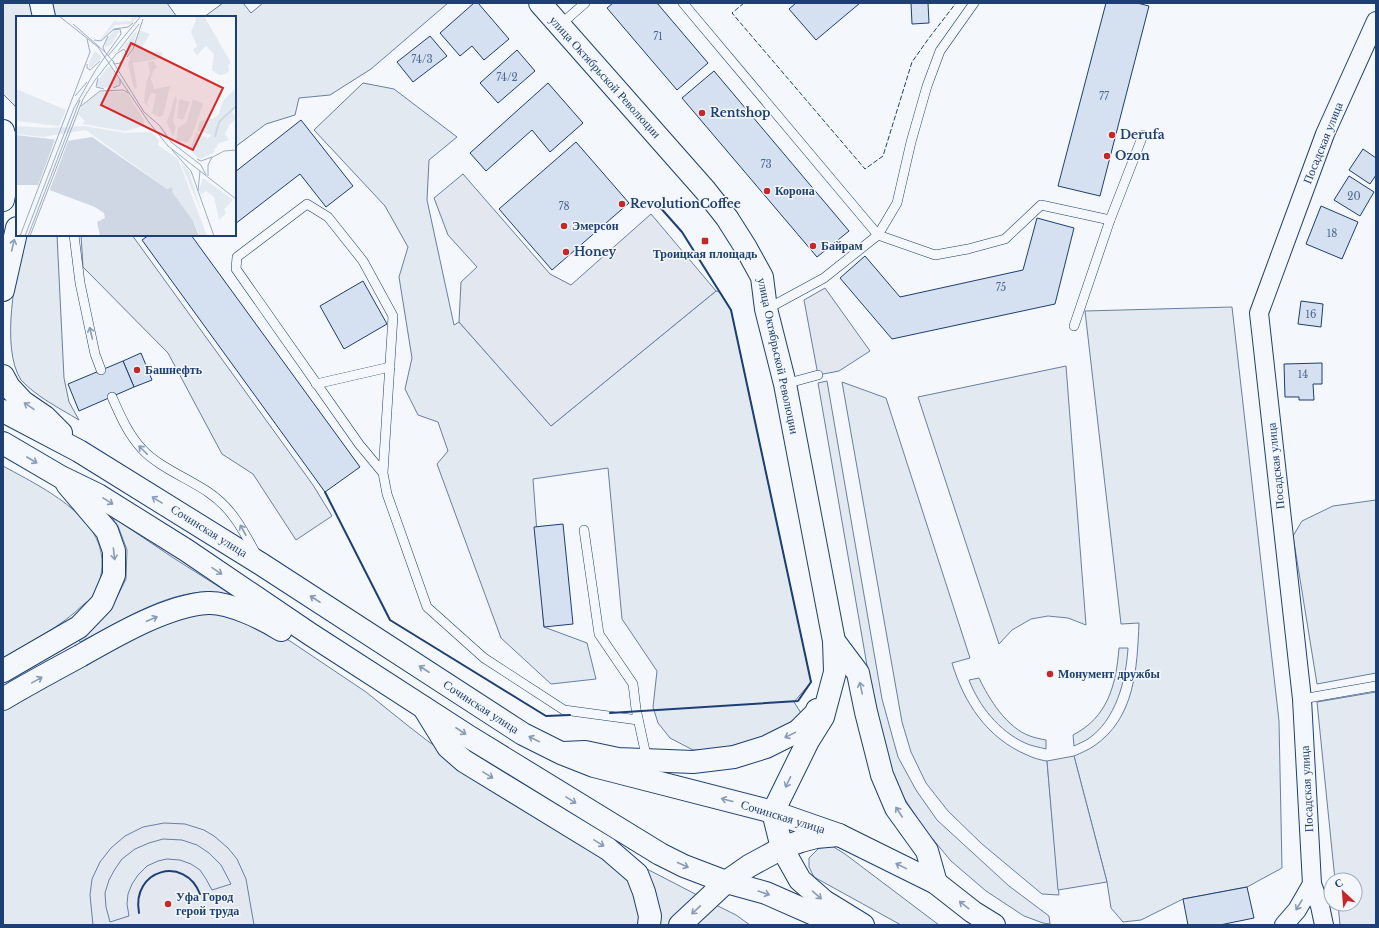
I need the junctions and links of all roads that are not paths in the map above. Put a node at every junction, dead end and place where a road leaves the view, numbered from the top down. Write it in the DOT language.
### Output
graph roads {
  1 [pos="41,3"];
  2 [pos="540,3"];
  3 [pos="585,3"];
  4 [pos="683,3"];
  5 [pos="974,3"];
  6 [pos="44,16"];
  7 [pos="1376,21"];
  8 [pos="560,25"];
  9 [pos="3,131"];
  10 [pos="1143,135"];
  11 [pos="3,200"];
  12 [pos="1110,220"];
  13 [pos="16,232"];
  14 [pos="878,235"];
  15 [pos="74,236"];
  16 [pos="3,290"];
  17 [pos="766,309"];
  18 [pos="1074,326"];
  19 [pos="390,367"];
  20 [pos="101,370"];
  21 [pos="818,375"];
  22 [pos="3,376"];
  23 [pos="316,384"];
  24 [pos="785,384"];
  25 [pos="112,397"];
  26 [pos="3,411"];
  27 [pos="3,443"];
  28 [pos="79,451"];
  29 [pos="383,473"];
  30 [pos="61,477"];
  31 [pos="584,530"];
  32 [pos="261,564"];
  33 [pos="834,641"];
  34 [pos="3,671"];
  35 [pos="368,671"];
  36 [pos="1376,686"];
  37 [pos="3,699"];
  38 [pos="1302,699"];
  39 [pos="424,708"];
  40 [pos="638,720"];
  41 [pos="561,753"];
  42 [pos="647,761"];
  43 [pos="773,812"];
  44 [pos="839,835"];
  45 [pos="816,837"];
  46 [pos="782,848"];
  47 [pos="749,866"];
  48 [pos="800,880"];
  49 [pos="726,882"];
  50 [pos="936,883"];
  51 [pos="1312,884"];
  52 [pos="649,925"];
  53 [pos="680,925"];
  54 [pos="835,925"];
  55 [pos="863,925"];
  56 [pos="994,925"];
  57 [pos="1284,925"];
  58 [pos="1324,925"];
  1 -- 6 [label="main road"];
  2 -- 8 [label="main road, улица Октябрьской Революции"];
  3 -- 8 [label="lane"];
  4 -- 14 [label="lane"];
  5 -- 14 [label="lane"];
  7 -- 38 [label="street, Посадская улица"];
  8 -- 17 [label="main road, улица Октябрьской Революции"];
  9 -- 11 [label="main road"];
  10 -- 12 [label="lane"];
  12 -- 14 [label="lane"];
  12 -- 18 [label="lane"];
  16 -- 13 [label="main road, one-way"];
  14 -- 17 [label="lane"];
  20 -- 15 [label="lane, one-way"];
  17 -- 24 [label="main road, улица Октябрьской Революции"];
  19 -- 23 [label="lane"];
  19 -- 23 [label="lane"];
  19 -- 29 [label="lane"];
  21 -- 24 [label="lane"];
  28 -- 22 [label="main road, one-way"];
  23 -- 29 [label="lane"];
  24 -- 33 [label="main road, улица Октябрьской Революции"];
  32 -- 25 [label="lane, one-way"];
  26 -- 28 [label="main road, Сочинская улица"];
  27 -- 30 [label="main road, one-way"];
  32 -- 28 [label="main road, Сочинская улица, one-way"];
  29 -- 40 [label="lane"];
  30 -- 34 [label="main road, one-way"];
  30 -- 35 [label="main road, one-way"];
  31 -- 40 [label="lane"];
  41 -- 32 [label="main road, Сочинская улица, one-way"];
  33 -- 42 [label="main road, one-way"];
  33 -- 43 [label="main road, one-way"];
  50 -- 33 [label="main road, one-way"];
  37 -- 35 [label="main road, one-way"];
  35 -- 39 [label="main road"];
  36 -- 38 [label="lane"];
  38 -- 51 [label="street, Посадская улица"];
  39 -- 49 [label="main road, one-way"];
  39 -- 52 [label="main road, one-way"];
  40 -- 42 [label="lane"];
  41 -- 42 [label="main road"];
  43 -- 41 [label="main road, Сочинская улица, one-way"];
  43 -- 44 [label="main road, Сочинская улица"];
  43 -- 46 [label="main road"];
  43 -- 47 [label="main road"];
  44 -- 45 [label="main road"];
  50 -- 44 [label="main road, Сочинская улица, one-way"];
  45 -- 46 [label="main road"];
  45 -- 48 [label="main road"];
  46 -- 47 [label="main road"];
  46 -- 48 [label="main road"];
  47 -- 49 [label="main road"];
  48 -- 55 [label="main road, one-way"];
  49 -- 53 [label="main road, one-way"];
  49 -- 54 [label="main road, one-way"];
  56 -- 50 [label="main road, Сочинская улица, one-way"];
  51 -- 57 [label="street, one-way"];
  51 -- 58 [label="street, Посадская улица"];
}
